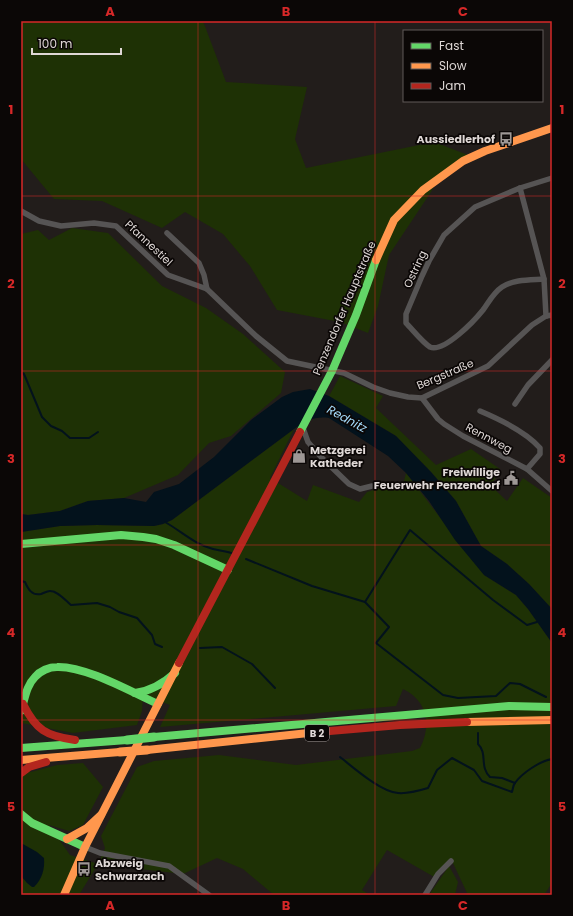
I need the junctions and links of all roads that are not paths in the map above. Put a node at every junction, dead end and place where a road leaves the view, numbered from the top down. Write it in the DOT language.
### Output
graph roads {
  1 [pos="552,128"];
  2 [pos="552,178"];
  3 [pos="520,188"];
  4 [pos="21,211"];
  5 [pos="167,233"];
  6 [pos="544,279"];
  7 [pos="207,289"];
  8 [pos="552,315"];
  9 [pos="546,316"];
  10 [pos="552,360"];
  11 [pos="332,371"];
  12 [pos="422,398"];
  13 [pos="515,404"];
  14 [pos="480,411"];
  15 [pos="304,425"];
  16 [pos="527,469"];
  17 [pos="372,486"];
  18 [pos="552,491"];
  19 [pos="21,544"];
  20 [pos="228,570"];
  21 [pos="175,673"];
  22 [pos="135,694"];
  23 [pos="158,704"];
  24 [pos="552,707"];
  25 [pos="22,708"];
  26 [pos="552,720"];
  27 [pos="101,742"];
  28 [pos="21,748"];
  29 [pos="69,757"];
  30 [pos="21,760"];
  31 [pos="21,773"];
  32 [pos="21,814"];
  33 [pos="101,815"];
  34 [pos="67,839"];
  35 [pos="85,847"];
  36 [pos="451,861"];
  37 [pos="64,895"];
  38 [pos="209,895"];
  39 [pos="425,895"];
  1 -- 11 [label="main road, Penzendorfer Hauptstraße"];
  2 -- 3 [label="street"];
  3 -- 6 [label="street"];
  3 -- 6 [label="street, Ostring"];
  4 -- 7 [label="street, Pfannestiel"];
  5 -- 7 [label="street"];
  6 -- 9 [label="street"];
  7 -- 11 [label="street, Pfannestiel"];
  8 -- 9 [label="street, Bergstraße"];
  9 -- 12 [label="street, Bergstraße"];
  10 -- 13 [label="street"];
  11 -- 12 [label="street, Bergstraße"];
  11 -- 15 [label="main road, Penzendorfer Hauptstraße"];
  12 -- 16 [label="street, Rennweg"];
  14 -- 16 [label="street"];
  15 -- 17 [label="street"];
  15 -- 20 [label="main road, Penzendorfer Hauptstraße"];
  16 -- 18 [label="street, Rennweg"];
  19 -- 20 [label="main road"];
  20 -- 21 [label="main road, Penzendorfer Hauptstraße"];
  21 -- 22 [label="main road"];
  21 -- 23 [label="main road, Penzendorfer Hauptstraße"];
  22 -- 23 [label="main road"];
  22 -- 25 [label="main road"];
  23 -- 33 [label="main road, Penzendorfer Hauptstraße"];
  24 -- 27 [label="main road, B 2, bridge"];
  25 -- 27 [label="main road"];
  26 -- 29 [label="main road, B 2, bridge"];
  27 -- 28 [label="main road, B 2"];
  29 -- 30 [label="main road, B 2"];
  29 -- 31 [label="main road"];
  32 -- 34 [label="main road"];
  33 -- 34 [label="main road"];
  33 -- 35 [label="main road, Penzendorfer Hauptstraße"];
  34 -- 35 [label="main road"];
  35 -- 37 [label="main road, Penzendorfer Hauptstraße"];
  35 -- 38 [label="street"];
  36 -- 39 [label="street"];
}
